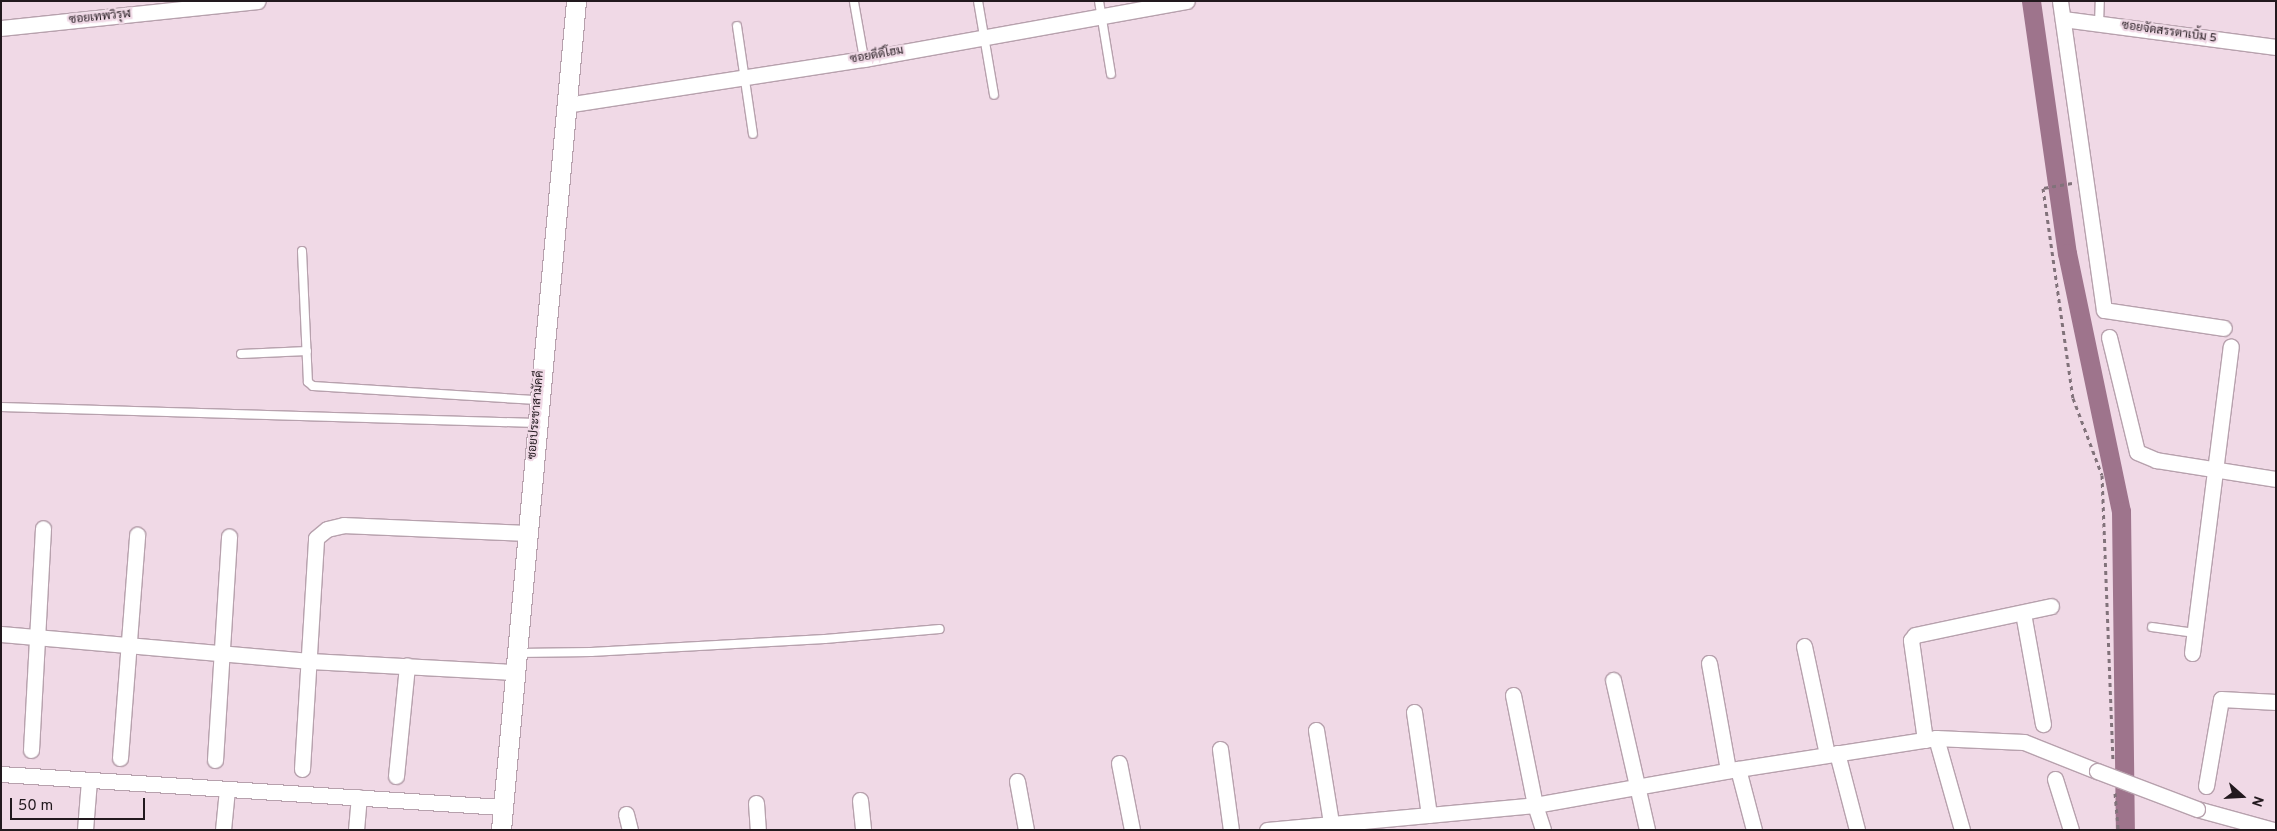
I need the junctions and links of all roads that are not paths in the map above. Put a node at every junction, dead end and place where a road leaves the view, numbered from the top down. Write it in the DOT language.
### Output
graph roads {
  1 [pos="258,1"];
  2 [pos="576,1"];
  3 [pos="978,1"];
  4 [pos="1098,1"];
  5 [pos="1187,1"];
  6 [pos="2060,1"];
  7 [pos="2100,1"];
  8 [pos="854,2"];
  9 [pos="1101,17"];
  10 [pos="2063,19"];
  11 [pos="2100,24"];
  12 [pos="737,26"];
  13 [pos="1,28"];
  14 [pos="985,37"];
  15 [pos="2276,47"];
  16 [pos="864,59"];
  17 [pos="1111,74"];
  18 [pos="746,78"];
  19 [pos="994,94"];
  20 [pos="566,105"];
  21 [pos="753,134"];
  22 [pos="302,251"];
  23 [pos="2224,328"];
  24 [pos="2109,337"];
  25 [pos="2231,346"];
  26 [pos="307,352"];
  27 [pos="241,354"];
  28 [pos="538,400"];
  29 [pos="1,407"];
  30 [pos="536,423"];
  31 [pos="2214,469"];
  32 [pos="2276,478"];
  33 [pos="43,528"];
  34 [pos="526,533"];
  35 [pos="137,535"];
  36 [pos="229,536"];
  37 [pos="2050,606"];
  38 [pos="2023,613"];
  39 [pos="2152,627"];
  40 [pos="940,629"];
  41 [pos="2195,633"];
  42 [pos="1,634"];
  43 [pos="37,637"];
  44 [pos="129,645"];
  45 [pos="1804,646"];
  46 [pos="224,653"];
  47 [pos="516,653"];
  48 [pos="2192,654"];
  49 [pos="310,661"];
  50 [pos="1709,663"];
  51 [pos="407,666"];
  52 [pos="514,672"];
  53 [pos="1613,680"];
  54 [pos="1513,695"];
  55 [pos="2276,702"];
  56 [pos="1414,712"];
  57 [pos="2043,724"];
  58 [pos="1316,730"];
  59 [pos="1930,739"];
  60 [pos="1220,749"];
  61 [pos="31,750"];
  62 [pos="1832,754"];
  63 [pos="120,758"];
  64 [pos="215,760"];
  65 [pos="1119,763"];
  66 [pos="302,769"];
  67 [pos="1733,770"];
  68 [pos="1,774"];
  69 [pos="396,776"];
  70 [pos="2055,779"];
  71 [pos="89,780"];
  72 [pos="1017,781"];
  73 [pos="2206,786"];
  74 [pos="1635,787"];
  75 [pos="227,789"];
  76 [pos="360,797"];
  77 [pos="860,800"];
  78 [pos="756,803"];
  79 [pos="1534,805"];
  80 [pos="502,807"];
  81 [pos="626,814"];
  82 [pos="1429,815"];
  83 [pos="1331,823"];
  84 [pos="86,830"];
  85 [pos="223,830"];
  86 [pos="356,830"];
  87 [pos="500,830"];
  88 [pos="630,830"];
  89 [pos="758,830"];
  90 [pos="863,830"];
  91 [pos="1026,830"];
  92 [pos="1132,830"];
  93 [pos="1231,830"];
  94 [pos="1267,830"];
  95 [pos="1543,830"];
  96 [pos="1647,830"];
  97 [pos="1754,830"];
  98 [pos="1857,830"];
  99 [pos="1962,830"];
  100 [pos="2070,830"];
  101 [pos="2274,830"];
  1 -- 13 [label="street, ซอยเทพวิรุฬ"];
  2 -- 20 [label="street, ซอยประชาสามัคคี"];
  3 -- 14 [label="lane"];
  4 -- 9 [label="lane"];
  5 -- 9 [label="street, ซอยดีดีโฮม"];
  6 -- 10 [label="street"];
  7 -- 11 [label="lane"];
  8 -- 16 [label="lane"];
  9 -- 14 [label="street, ซอยดีดีโฮม"];
  9 -- 17 [label="lane"];
  10 -- 11 [label="street, ซอยจัดสรรตาเบิ้ม 5"];
  10 -- 23 [label="street"];
  11 -- 15 [label="street, ซอยจัดสรรตาเบิ้ม 5"];
  12 -- 18 [label="lane"];
  14 -- 16 [label="street, ซอยดีดีโฮม"];
  14 -- 19 [label="lane"];
  16 -- 18 [label="street, ซอยดีดีโฮม"];
  18 -- 20 [label="street, ซอยดีดีโฮม"];
  18 -- 21 [label="lane"];
  20 -- 28 [label="street, ซอยประชาสามัคคี"];
  22 -- 26 [label="lane"];
  24 -- 31 [label="street"];
  25 -- 31 [label="street"];
  26 -- 27 [label="lane"];
  26 -- 28 [label="lane"];
  28 -- 30 [label="street, ซอยประชาสามัคคี"];
  29 -- 30 [label="lane"];
  30 -- 34 [label="street, ซอยประชาสามัคคี"];
  31 -- 32 [label="street"];
  31 -- 41 [label="street"];
  33 -- 43 [label="street"];
  34 -- 47 [label="street, ซอยประชาสามัคคี"];
  34 -- 49 [label="street"];
  35 -- 44 [label="street"];
  36 -- 46 [label="street"];
  37 -- 38 [label="street"];
  38 -- 57 [label="street"];
  38 -- 59 [label="street"];
  39 -- 41 [label="lane"];
  40 -- 47 [label="lane"];
  41 -- 48 [label="street"];
  42 -- 43 [label="street"];
  43 -- 44 [label="street"];
  43 -- 61 [label="street"];
  44 -- 46 [label="street"];
  44 -- 63 [label="street"];
  45 -- 62 [label="street"];
  46 -- 49 [label="street"];
  46 -- 64 [label="street"];
  47 -- 52 [label="street, ซอยประชาสามัคคี"];
  49 -- 51 [label="street"];
  49 -- 66 [label="street"];
  50 -- 67 [label="street"];
  51 -- 52 [label="street"];
  51 -- 69 [label="street"];
  52 -- 80 [label="street, ซอยประชาสามัคคี"];
  53 -- 74 [label="street"];
  54 -- 79 [label="street"];
  55 -- 73 [label="street"];
  56 -- 82 [label="street"];
  58 -- 83 [label="street"];
  59 -- 62 [label="street"];
  59 -- 99 [label="street"];
  59 -- 101 [label="street, bridge"];
  60 -- 93 [label="street"];
  62 -- 67 [label="street"];
  62 -- 98 [label="street"];
  65 -- 92 [label="street"];
  67 -- 74 [label="street"];
  67 -- 97 [label="street"];
  68 -- 71 [label="street"];
  70 -- 100 [label="street"];
  71 -- 75 [label="street"];
  71 -- 84 [label="street"];
  72 -- 91 [label="street"];
  74 -- 79 [label="street"];
  74 -- 96 [label="street"];
  75 -- 76 [label="street"];
  75 -- 85 [label="street"];
  76 -- 80 [label="street"];
  76 -- 86 [label="street"];
  77 -- 90 [label="street"];
  78 -- 89 [label="street"];
  79 -- 82 [label="street"];
  79 -- 95 [label="street"];
  80 -- 87 [label="street, ซอยประชาสามัคคี"];
  81 -- 88 [label="street"];
  82 -- 83 [label="street"];
  83 -- 94 [label="street"];
}
